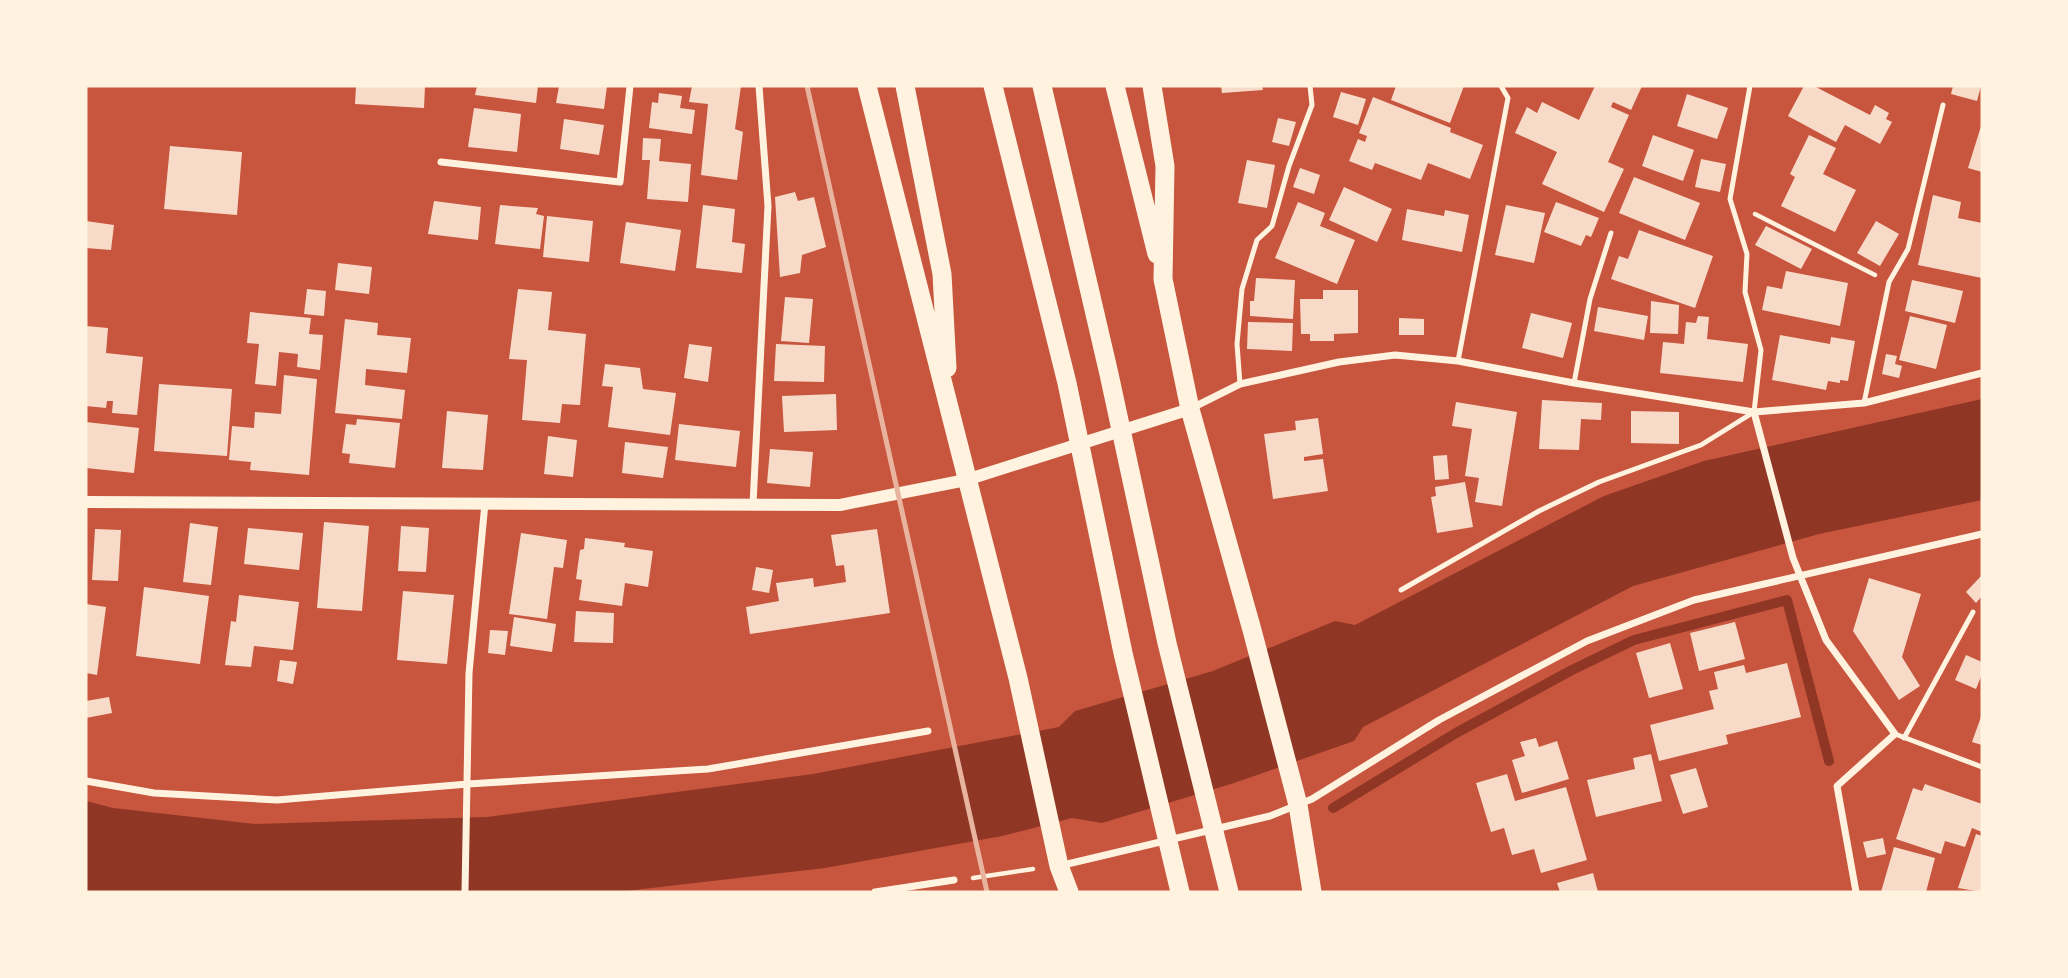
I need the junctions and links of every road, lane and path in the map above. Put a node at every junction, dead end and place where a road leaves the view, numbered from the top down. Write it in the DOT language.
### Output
graph roads {
  1 [pos="630,86"];
  2 [pos="759,86"];
  3 [pos="867,86"];
  4 [pos="905,86"];
  5 [pos="993,86"];
  6 [pos="1042,86"];
  7 [pos="1115,86"];
  8 [pos="1152,86"];
  9 [pos="1310,86"];
  10 [pos="1501,86"];
  11 [pos="1750,86"];
  12 [pos="1943,104"];
  13 [pos="441,162"];
  14 [pos="1730,199"];
  15 [pos="1612,233"];
  16 [pos="1163,279"];
  17 [pos="1889,282"];
  18 [pos="1458,361"];
  19 [pos="1982,373"];
  20 [pos="1574,383"];
  21 [pos="1240,384"];
  22 [pos="1864,403"];
  23 [pos="1190,409"];
  24 [pos="1754,412"];
  25 [pos="950,415"];
  26 [pos="966,480"];
  27 [pos="86,502"];
  28 [pos="485,503"];
  29 [pos="753,504"];
  30 [pos="1982,534"];
  31 [pos="1801,577"];
  32 [pos="1401,590"];
  33 [pos="1973,612"];
  34 [pos="928,731"];
  35 [pos="1895,734"];
  36 [pos="1904,738"];
  37 [pos="1982,767"];
  38 [pos="86,781"];
  39 [pos="468,788"];
  40 [pos="1296,801"];
  41 [pos="1302,827"];
  42 [pos="1063,877"];
  43 [pos="954,880"];
  44 [pos="465,892"];
  45 [pos="875,892"];
  46 [pos="1180,892"];
  47 [pos="1228,892"];
  48 [pos="1312,892"];
  49 [pos="1327,892"];
  50 [pos="1856,892"];
  1 -- 13 [label="street"];
  2 -- 29 [label="street"];
  3 -- 25 [label="highway"];
  4 -- 25 [label="highway"];
  5 -- 46 [label="highway"];
  6 -- 47 [label="highway"];
  7 -- 16 [label="highway"];
  8 -- 16 [label="highway"];
  9 -- 21 [label="lane"];
  10 -- 18 [label="lane"];
  11 -- 14 [label="lane"];
  12 -- 17 [label="lane"];
  14 -- 17 [label="path"];
  14 -- 24 [label="lane"];
  15 -- 20 [label="lane"];
  16 -- 23 [label="highway"];
  17 -- 22 [label="lane"];
  18 -- 20 [label="street"];
  18 -- 21 [label="street"];
  19 -- 22 [label="street"];
  20 -- 24 [label="street"];
  21 -- 23 [label="street"];
  22 -- 24 [label="street"];
  23 -- 26 [label="street"];
  23 -- 40 [label="highway"];
  24 -- 31 [label="street"];
  24 -- 32 [label="lane"];
  25 -- 26 [label="highway"];
  26 -- 29 [label="street"];
  26 -- 42 [label="highway"];
  27 -- 28 [label="street"];
  28 -- 29 [label="street"];
  28 -- 39 [label="street"];
  30 -- 31 [label="street"];
  31 -- 35 [label="street"];
  31 -- 40 [label="street"];
  33 -- 36 [label="lane"];
  34 -- 39 [label="street"];
  35 -- 36 [label="lane"];
  35 -- 50 [label="street"];
  36 -- 37 [label="lane"];
  38 -- 39 [label="street"];
  39 -- 44 [label="street"];
  40 -- 41 [label="highway"];
  40 -- 42 [label="street"];
  41 -- 48 [label="highway"];
  41 -- 49 [label="highway"];
  42 -- 43 [label="path"];
  43 -- 45 [label="street"];
}
